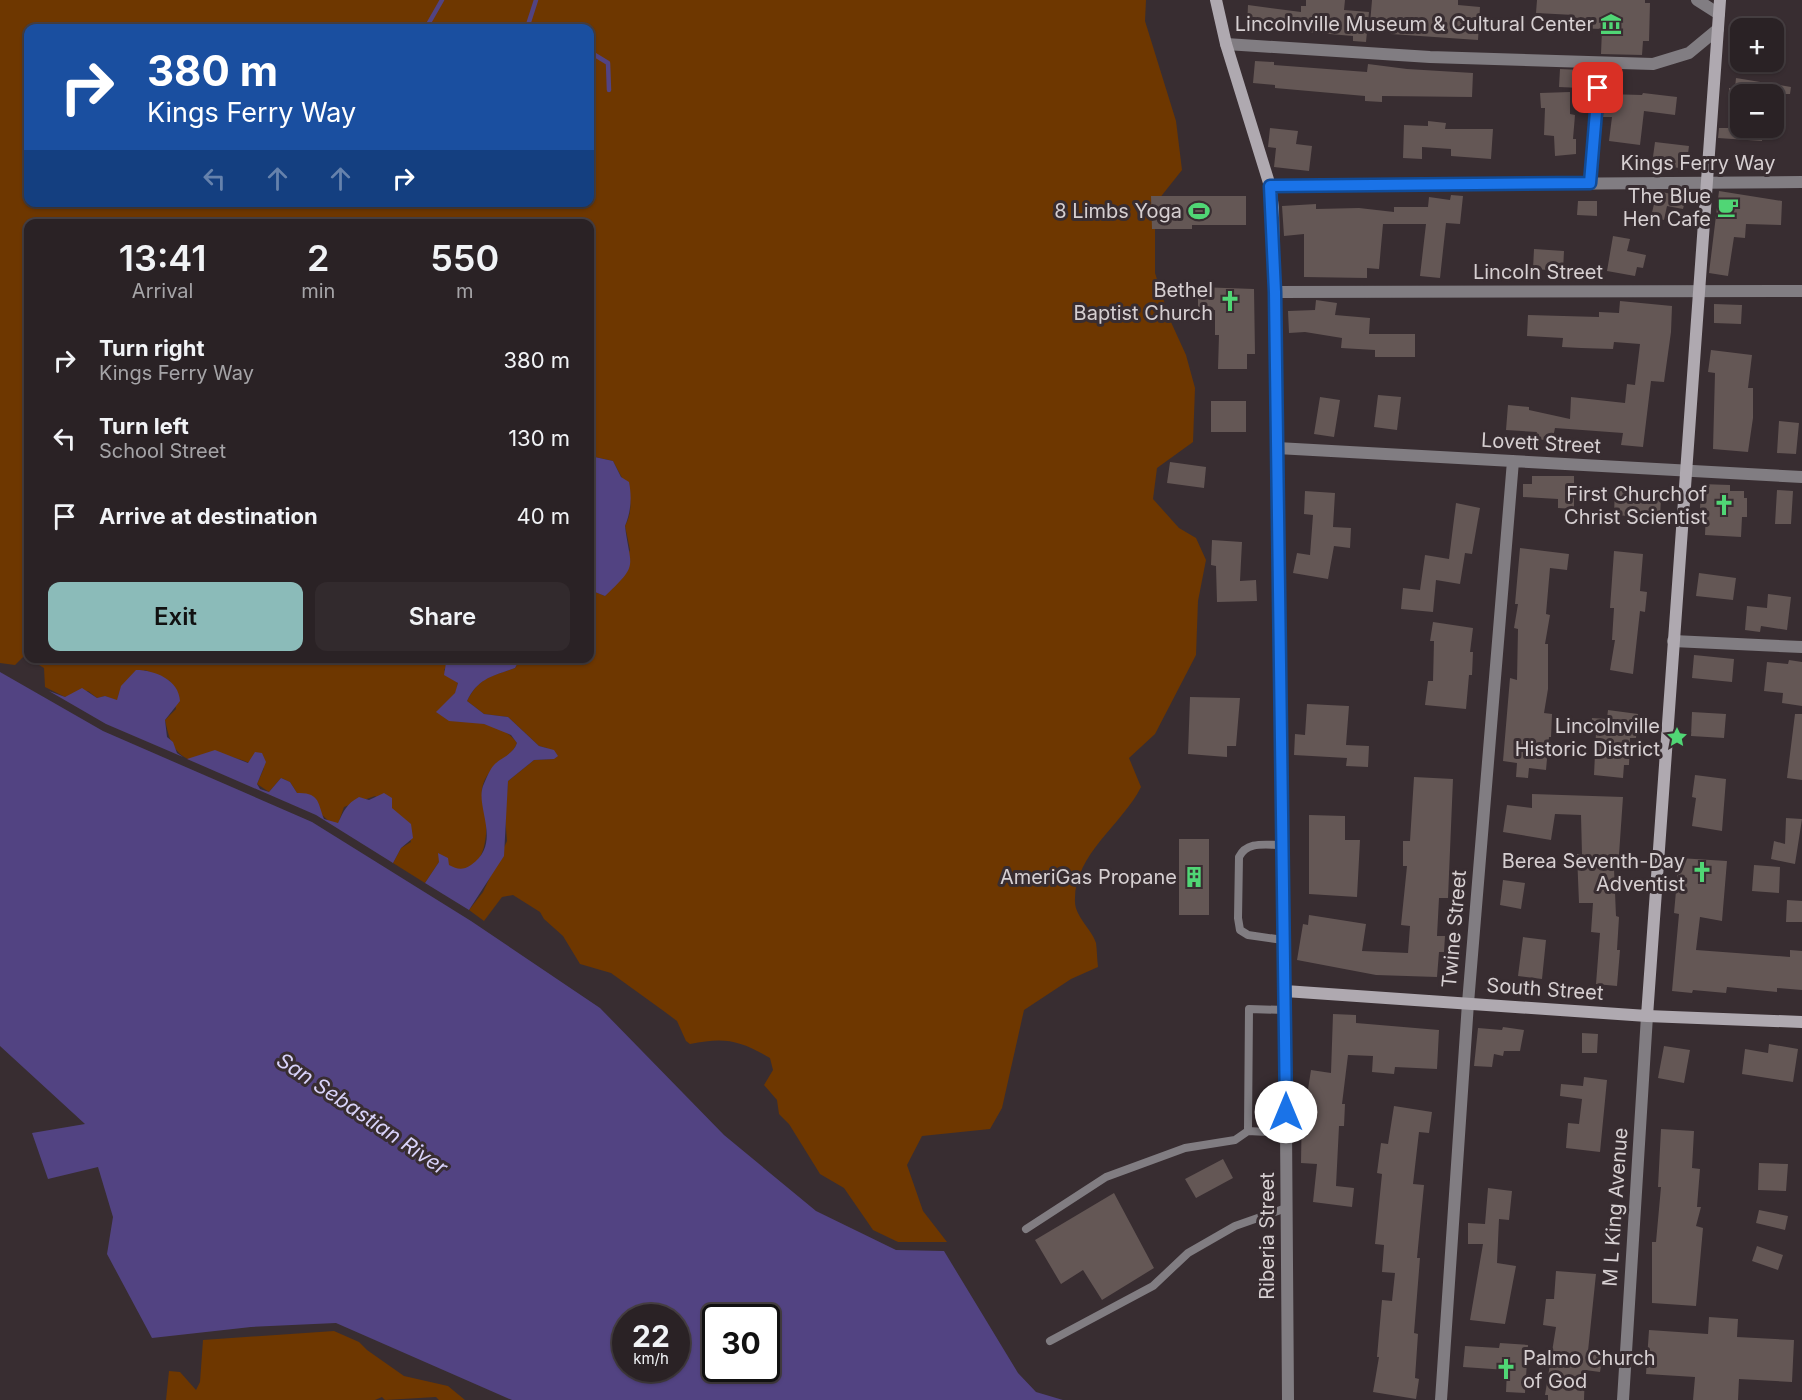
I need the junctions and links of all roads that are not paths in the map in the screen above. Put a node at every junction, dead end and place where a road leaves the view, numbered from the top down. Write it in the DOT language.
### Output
graph roads {
  1 [pos="1216,0"];
  2 [pos="1697,0"];
  3 [pos="1720,0"];
  4 [pos="1719,14"];
  5 [pos="1718,29"];
  6 [pos="1226,44"];
  7 [pos="1599,64"];
  8 [pos="1802,182"];
  9 [pos="1590,183"];
  10 [pos="1706,184"];
  11 [pos="1270,186"];
  12 [pos="1697,291"];
  13 [pos="1802,291"];
  14 [pos="1275,292"];
  15 [pos="1277,448"];
  16 [pos="1513,461"];
  17 [pos="1684,471"];
  18 [pos="1802,477"];
  19 [pos="1673,641"];
  20 [pos="1802,648"];
  21 [pos="1281,845"];
  22 [pos="1283,940"];
  23 [pos="1285,991"];
  24 [pos="1468,1003"];
  25 [pos="1285,1010"];
  26 [pos="1647,1016"];
  27 [pos="1802,1022"];
  28 [pos="1248,1131"];
  29 [pos="1286,1132"];
  30 [pos="1286,1208"];
  31 [pos="1026,1229"];
  32 [pos="1050,1341"];
  33 [pos="1288,1400"];
  34 [pos="1441,1400"];
  35 [pos="1623,1400"];
  1 -- 6 [label="street, Riberia Street"];
  2 -- 4 [label="street"];
  3 -- 4 [label="street"];
  4 -- 5 [label="street"];
  5 -- 7 [label="street"];
  5 -- 10 [label="street"];
  6 -- 7 [label="street"];
  6 -- 11 [label="street, Riberia Street"];
  7 -- 9 [label="street"];
  8 -- 10 [label="street, Kings Ferry Way"];
  9 -- 10 [label="street, Kings Ferry Way"];
  9 -- 11 [label="street, Kings Ferry Way"];
  10 -- 12 [label="street"];
  11 -- 14 [label="street, Riberia Street"];
  12 -- 13 [label="street, Lincoln Street"];
  12 -- 14 [label="street, Lincoln Street"];
  12 -- 17 [label="street"];
  14 -- 15 [label="street, Riberia Street"];
  15 -- 16 [label="street, Lovett Street"];
  15 -- 21 [label="street, Riberia Street"];
  16 -- 17 [label="street, Lovett Street"];
  16 -- 24 [label="street, Twine Street"];
  17 -- 18 [label="street, Lovett Street"];
  17 -- 19 [label="street"];
  19 -- 20 [label="street"];
  19 -- 26 [label="street"];
  21 -- 22 [label="street, Riberia Street"];
  21 -- 22 [label="lane"];
  22 -- 23 [label="street, Riberia Street"];
  23 -- 24 [label="street, South Street"];
  23 -- 25 [label="street, Riberia Street"];
  24 -- 26 [label="street, South Street"];
  24 -- 34 [label="street, Twine Street"];
  25 -- 28 [label="lane"];
  25 -- 29 [label="street, Riberia Street"];
  26 -- 27 [label="street, South Street"];
  26 -- 35 [label="street, M L King Avenue"];
  28 -- 29 [label="lane"];
  28 -- 31 [label="lane"];
  29 -- 30 [label="street, Riberia Street"];
  30 -- 32 [label="lane"];
  30 -- 33 [label="street, Riberia Street"];
}
